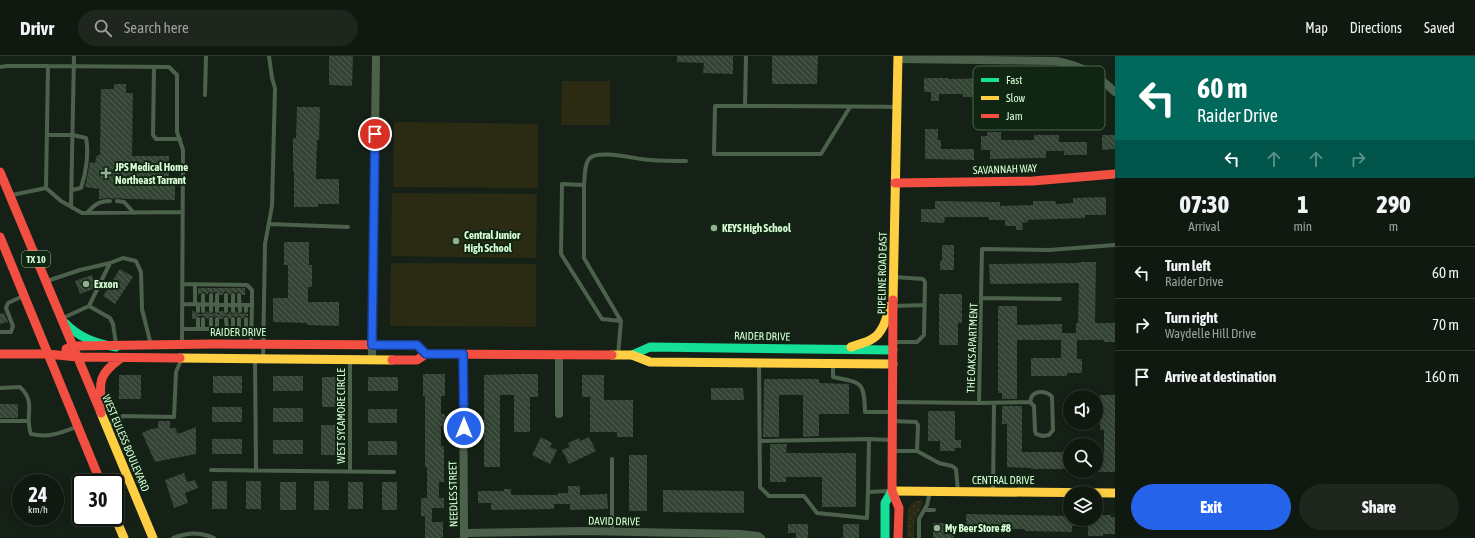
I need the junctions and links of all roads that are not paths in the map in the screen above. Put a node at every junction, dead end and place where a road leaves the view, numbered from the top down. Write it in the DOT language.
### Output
graph roads {
  1 [pos="74,56"];
  2 [pos="206,56"];
  3 [pos="269,56"];
  4 [pos="376,56"];
  5 [pos="746,56"];
  6 [pos="898,58"];
  7 [pos="48,66"];
  8 [pos="74,66"];
  9 [pos="1075,66"];
  10 [pos="154,67"];
  11 [pos="0,68"];
  12 [pos="1105,83"];
  13 [pos="1115,92"];
  14 [pos="205,95"];
  15 [pos="745,106"];
  16 [pos="850,106"];
  17 [pos="897,107"];
  18 [pos="48,135"];
  19 [pos="73,135"];
  20 [pos="180,139"];
  21 [pos="686,161"];
  22 [pos="0,172"];
  23 [pos="1115,174"];
  24 [pos="895,183"];
  25 [pos="584,185"];
  26 [pos="46,188"];
  27 [pos="72,190"];
  28 [pos="10,196"];
  29 [pos="110,201"];
  30 [pos="117,201"];
  31 [pos="71,207"];
  32 [pos="182,212"];
  33 [pos="86,213"];
  34 [pos="134,213"];
  35 [pos="269,224"];
  36 [pos="348,227"];
  37 [pos="0,238"];
  38 [pos="1115,245"];
  39 [pos="110,263"];
  40 [pos="894,277"];
  41 [pos="46,282"];
  42 [pos="182,284"];
  43 [pos="195,284"];
  44 [pos="894,290"];
  45 [pos="204,295"];
  46 [pos="211,295"];
  47 [pos="217,295"];
  48 [pos="226,295"];
  49 [pos="233,295"];
  50 [pos="240,295"];
  51 [pos="24,296"];
  52 [pos="981,298"];
  53 [pos="1060,299"];
  54 [pos="182,304"];
  55 [pos="197,304"];
  56 [pos="203,304"];
  57 [pos="211,304"];
  58 [pos="218,304"];
  59 [pos="233,304"];
  60 [pos="226,305"];
  61 [pos="240,305"];
  62 [pos="246,305"];
  63 [pos="252,305"];
  64 [pos="925,305"];
  65 [pos="89,306"];
  66 [pos="893,306"];
  67 [pos="211,311"];
  68 [pos="218,311"];
  69 [pos="226,311"];
  70 [pos="233,311"];
  71 [pos="240,311"];
  72 [pos="246,312"];
  73 [pos="61,319"];
  74 [pos="211,319"];
  75 [pos="217,319"];
  76 [pos="226,319"];
  77 [pos="233,319"];
  78 [pos="240,319"];
  79 [pos="246,320"];
  80 [pos="621,321"];
  81 [pos="182,329"];
  82 [pos="198,329"];
  83 [pos="203,329"];
  84 [pos="211,329"];
  85 [pos="218,329"];
  86 [pos="227,329"];
  87 [pos="233,329"];
  88 [pos="239,329"];
  89 [pos="246,329"];
  90 [pos="252,329"];
  91 [pos="0,332"];
  92 [pos="251,344"];
  93 [pos="263,344"];
  94 [pos="152,345"];
  95 [pos="182,345"];
  96 [pos="372,345"];
  97 [pos="72,346"];
  98 [pos="116,346"];
  99 [pos="893,346"];
  100 [pos="797,349"];
  101 [pos="845,350"];
  102 [pos="0,354"];
  103 [pos="48,354"];
  104 [pos="426,354"];
  105 [pos="463,354"];
  106 [pos="559,355"];
  107 [pos="618,355"];
  108 [pos="632,355"];
  109 [pos="77,357"];
  110 [pos="121,358"];
  111 [pos="182,358"];
  112 [pos="259,359"];
  113 [pos="350,360"];
  114 [pos="372,360"];
  115 [pos="759,363"];
  116 [pos="797,363"];
  117 [pos="833,364"];
  118 [pos="893,364"];
  119 [pos="0,388"];
  120 [pos="893,402"];
  121 [pos="1030,402"];
  122 [pos="979,403"];
  123 [pos="994,403"];
  124 [pos="559,414"];
  125 [pos="892,416"];
  126 [pos="0,421"];
  127 [pos="29,421"];
  128 [pos="77,427"];
  129 [pos="106,427"];
  130 [pos="868,439"];
  131 [pos="760,440"];
  132 [pos="892,440"];
  133 [pos="892,451"];
  134 [pos="917,451"];
  135 [pos="612,459"];
  136 [pos="211,470"];
  137 [pos="256,471"];
  138 [pos="350,472"];
  139 [pos="394,472"];
  140 [pos="97,474"];
  141 [pos="892,491"];
  142 [pos="868,492"];
  143 [pos="930,492"];
  144 [pos="958,492"];
  145 [pos="993,492"];
  146 [pos="1115,493"];
  147 [pos="925,510"];
  148 [pos="934,510"];
  149 [pos="119,526"];
  150 [pos="612,532"];
  151 [pos="464,535"];
  152 [pos="124,538"];
  153 [pos="153,538"];
  154 [pos="173,538"];
  155 [pos="214,538"];
  156 [pos="762,538"];
  157 [pos="885,538"];
  158 [pos="898,538"];
  159 [pos="919,538"];
  1 -- 8 [label="lane"];
  2 -- 14 [label="lane"];
  3 -- 35 [label="lane"];
  4 -- 96 [label="street"];
  5 -- 15 [label="lane"];
  6 -- 9 [label="street"];
  6 -- 17 [label="main road, PIPELINE ROAD EAST"];
  7 -- 8 [label="lane"];
  7 -- 11 [label="lane"];
  7 -- 18 [label="lane"];
  8 -- 10 [label="lane"];
  8 -- 19 [label="lane"];
  10 -- 20 [label="lane"];
  10 -- 20 [label="lane"];
  12 -- 13 [label="street"];
  15 -- 16 [label="lane"];
  15 -- 16 [label="lane"];
  16 -- 17 [label="lane"];
  17 -- 24 [label="main road, PIPELINE ROAD EAST"];
  18 -- 19 [label="lane"];
  18 -- 26 [label="lane"];
  19 -- 27 [label="lane"];
  19 -- 27 [label="lane"];
  20 -- 32 [label="lane"];
  21 -- 25 [label="lane"];
  22 -- 28 [label="main road, TX 10"];
  23 -- 24 [label="main road, SAVANNAH WAY"];
  24 -- 40 [label="main road, PIPELINE ROAD EAST"];
  25 -- 80 [label="lane"];
  25 -- 80 [label="lane"];
  26 -- 28 [label="lane"];
  26 -- 31 [label="lane"];
  27 -- 31 [label="lane"];
  28 -- 41 [label="main road, TX 10"];
  29 -- 33 [label="lane"];
  30 -- 34 [label="lane"];
  31 -- 33 [label="lane"];
  32 -- 34 [label="lane"];
  32 -- 42 [label="lane"];
  33 -- 34 [label="lane"];
  35 -- 36 [label="lane"];
  35 -- 93 [label="lane"];
  37 -- 51 [label="main road, TX 10"];
  38 -- 52 [label="lane"];
  39 -- 41 [label="lane"];
  39 -- 65 [label="lane"];
  39 -- 94 [label="lane"];
  40 -- 44 [label="main road, PIPELINE ROAD EAST"];
  40 -- 64 [label="lane"];
  41 -- 73 [label="main road, TX 10"];
  42 -- 43 [label="lane"];
  42 -- 54 [label="lane"];
  43 -- 55 [label="lane"];
  43 -- 63 [label="lane"];
  44 -- 66 [label="main road, PIPELINE ROAD EAST"];
  44 -- 101 [label="main road"];
  45 -- 56 [label="lane"];
  46 -- 57 [label="lane"];
  47 -- 58 [label="lane"];
  48 -- 60 [label="lane"];
  49 -- 59 [label="lane"];
  50 -- 61 [label="lane"];
  51 -- 91 [label="lane"];
  51 -- 103 [label="main road, TX 10"];
  52 -- 53 [label="lane, THE OAKS APARTMENT"];
  52 -- 122 [label="lane, THE OAKS APARTMENT"];
  54 -- 55 [label="lane"];
  54 -- 81 [label="lane"];
  55 -- 56 [label="lane"];
  55 -- 56 [label="lane"];
  56 -- 57 [label="lane"];
  57 -- 58 [label="lane"];
  57 -- 67 [label="lane"];
  58 -- 60 [label="lane"];
  58 -- 68 [label="lane"];
  59 -- 60 [label="lane"];
  59 -- 61 [label="lane"];
  59 -- 70 [label="lane"];
  60 -- 69 [label="lane"];
  61 -- 62 [label="lane"];
  61 -- 71 [label="lane"];
  62 -- 63 [label="lane"];
  62 -- 72 [label="lane"];
  63 -- 90 [label="lane"];
  64 -- 66 [label="lane"];
  64 -- 99 [label="lane"];
  65 -- 73 [label="lane"];
  65 -- 98 [label="lane"];
  66 -- 99 [label="main road, PIPELINE ROAD EAST"];
  73 -- 97 [label="main road, TX 10"];
  73 -- 98 [label="main road"];
  74 -- 84 [label="lane"];
  75 -- 85 [label="lane"];
  76 -- 86 [label="lane"];
  77 -- 87 [label="lane"];
  78 -- 88 [label="lane"];
  79 -- 89 [label="lane"];
  80 -- 107 [label="lane"];
  81 -- 82 [label="lane"];
  81 -- 95 [label="lane"];
  82 -- 83 [label="lane"];
  82 -- 83 [label="lane"];
  83 -- 84 [label="lane"];
  84 -- 85 [label="lane"];
  85 -- 86 [label="lane"];
  86 -- 87 [label="lane"];
  87 -- 88 [label="lane"];
  88 -- 89 [label="lane"];
  89 -- 90 [label="lane"];
  90 -- 92 [label="lane"];
  92 -- 93 [label="main road, RAIDER DRIVE"];
  92 -- 95 [label="main road, RAIDER DRIVE"];
  93 -- 96 [label="main road, RAIDER DRIVE"];
  93 -- 112 [label="lane"];
  94 -- 95 [label="main road, RAIDER DRIVE"];
  94 -- 98 [label="main road, RAIDER DRIVE"];
  95 -- 111 [label="main road"];
  96 -- 104 [label="main road, RAIDER DRIVE"];
  96 -- 114 [label="street"];
  97 -- 98 [label="main road, RAIDER DRIVE"];
  97 -- 103 [label="main road, RAIDER DRIVE"];
  97 -- 109 [label="main road, TX 10"];
  99 -- 101 [label="main road, RAIDER DRIVE"];
  99 -- 118 [label="main road, PIPELINE ROAD EAST"];
  100 -- 101 [label="main road, RAIDER DRIVE"];
  100 -- 108 [label="main road, RAIDER DRIVE"];
  100 -- 116 [label="main road"];
  102 -- 103 [label="main road, RAIDER DRIVE"];
  103 -- 109 [label="main road, RAIDER DRIVE"];
  103 -- 128 [label="main road, TX 10"];
  104 -- 105 [label="main road, RAIDER DRIVE"];
  104 -- 114 [label="main road, RAIDER DRIVE"];
  105 -- 106 [label="main road, RAIDER DRIVE"];
  105 -- 151 [label="street, NEEDLES STREET"];
  106 -- 107 [label="main road, RAIDER DRIVE"];
  106 -- 124 [label="street"];
  107 -- 108 [label="main road, RAIDER DRIVE"];
  108 -- 115 [label="main road, RAIDER DRIVE"];
  109 -- 110 [label="main road, RAIDER DRIVE"];
  109 -- 129 [label="main road, WEST EULESS BOULEVARD / TX 10"];
  110 -- 111 [label="main road, RAIDER DRIVE"];
  110 -- 129 [label="main road"];
  111 -- 112 [label="main road, RAIDER DRIVE"];
  111 -- 129 [label="lane"];
  112 -- 113 [label="main road, RAIDER DRIVE"];
  112 -- 137 [label="lane"];
  113 -- 114 [label="main road, RAIDER DRIVE"];
  113 -- 138 [label="lane, WEST SYCAMORE CIRCLE"];
  115 -- 116 [label="main road, RAIDER DRIVE"];
  115 -- 131 [label="lane"];
  116 -- 117 [label="main road, RAIDER DRIVE"];
  117 -- 118 [label="main road, RAIDER DRIVE"];
  117 -- 125 [label="lane"];
  118 -- 120 [label="main road, PIPELINE ROAD EAST"];
  119 -- 127 [label="lane"];
  120 -- 122 [label="lane, THE OAKS APARTMENT"];
  120 -- 125 [label="main road, PIPELINE ROAD EAST"];
  121 -- 121 [label="lane"];
  121 -- 123 [label="lane, THE OAKS APARTMENT"];
  122 -- 123 [label="lane, THE OAKS APARTMENT"];
  123 -- 145 [label="lane"];
  125 -- 132 [label="main road, PIPELINE ROAD EAST"];
  125 -- 134 [label="lane"];
  126 -- 127 [label="lane"];
  127 -- 128 [label="lane"];
  128 -- 140 [label="main road, TX 10"];
  129 -- 153 [label="main road, WEST EULESS BOULEVARD / TX 10"];
  130 -- 131 [label="lane"];
  130 -- 132 [label="lane"];
  130 -- 142 [label="lane"];
  131 -- 142 [label="lane"];
  132 -- 133 [label="main road, PIPELINE ROAD EAST"];
  133 -- 134 [label="lane"];
  133 -- 141 [label="main road, PIPELINE ROAD EAST"];
  134 -- 144 [label="lane"];
  135 -- 150 [label="lane"];
  136 -- 137 [label="lane, WEST SYCAMORE CIRCLE"];
  137 -- 138 [label="lane, WEST SYCAMORE CIRCLE"];
  138 -- 139 [label="lane, WEST SYCAMORE CIRCLE"];
  141 -- 142 [label="lane"];
  141 -- 143 [label="main road, CENTRAL DRIVE"];
  141 -- 157 [label="main road"];
  141 -- 158 [label="main road"];
  143 -- 144 [label="main road, CENTRAL DRIVE"];
  143 -- 147 [label="lane"];
  144 -- 145 [label="main road, CENTRAL DRIVE"];
  145 -- 146 [label="main road, CENTRAL DRIVE"];
  147 -- 148 [label="lane"];
  147 -- 159 [label="lane"];
  149 -- 152 [label="main road"];
  150 -- 151 [label="street, DAVID DRIVE"];
  150 -- 156 [label="street, DAVID DRIVE"];
  154 -- 155 [label="lane"];
}
